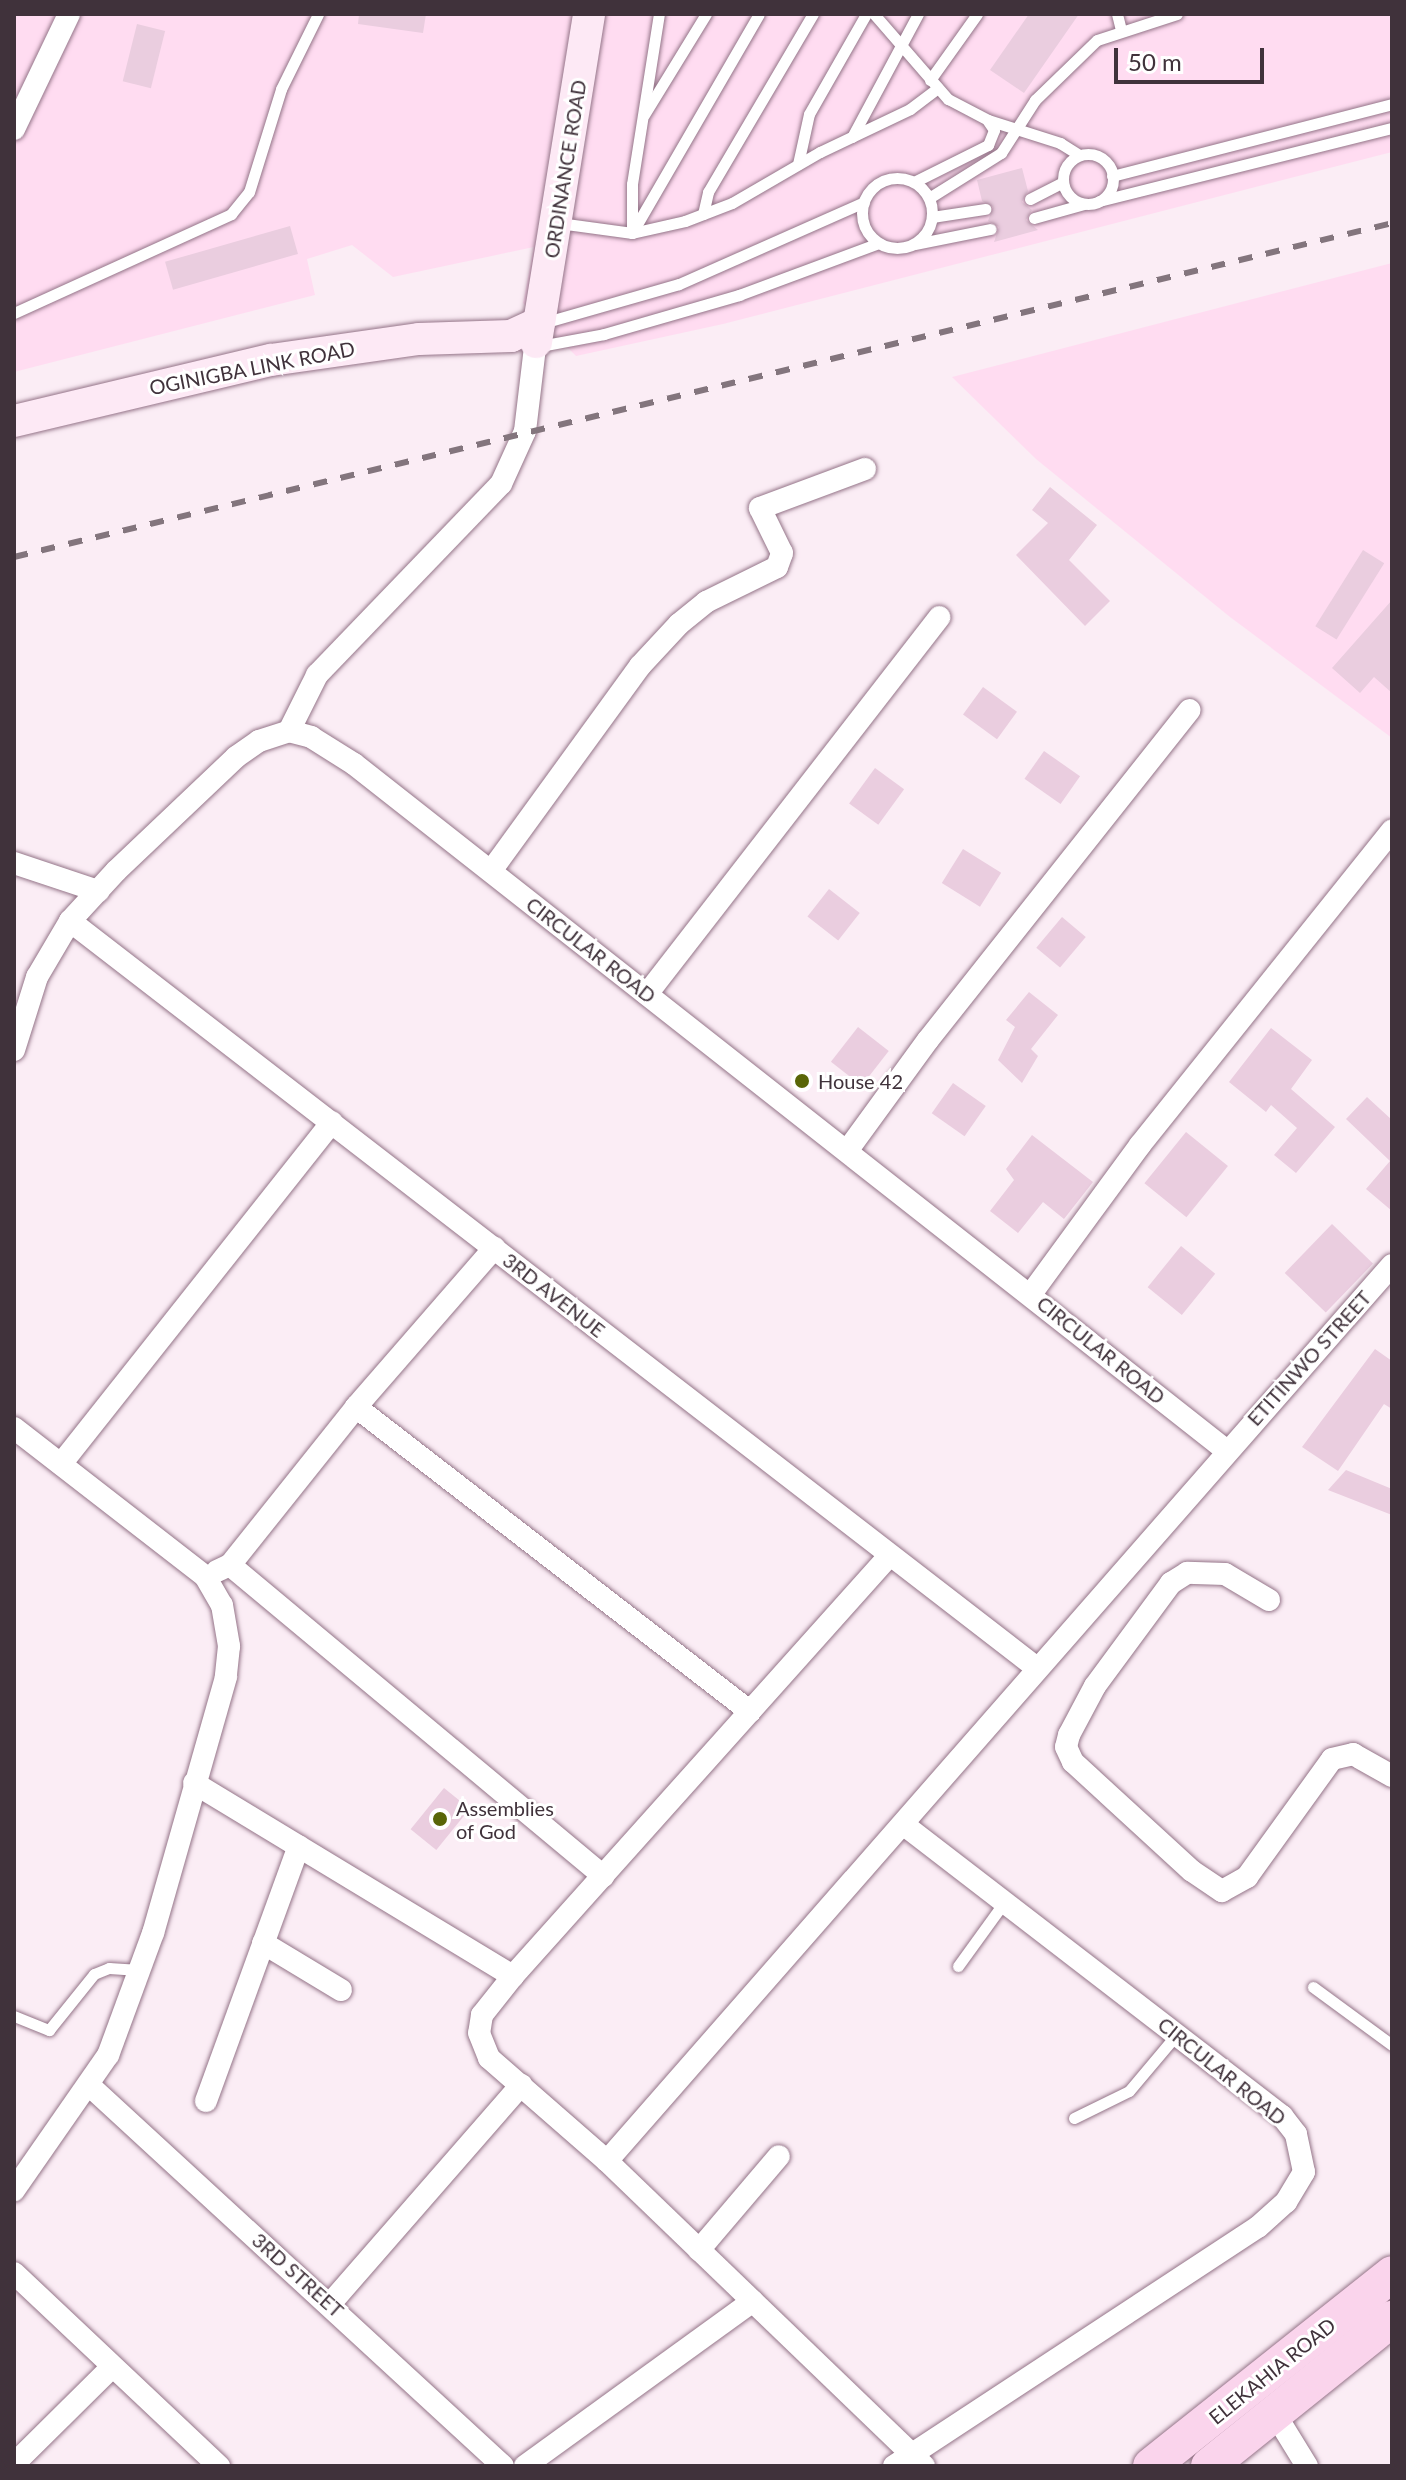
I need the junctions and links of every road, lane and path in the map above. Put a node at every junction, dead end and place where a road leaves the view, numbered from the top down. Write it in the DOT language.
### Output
graph roads {
  1 [pos="69,14"];
  2 [pos="318,14"];
  3 [pos="589,14"];
  4 [pos="659,14"];
  5 [pos="706,14"];
  6 [pos="759,14"];
  7 [pos="813,14"];
  8 [pos="866,14"];
  9 [pos="874,14"];
  10 [pos="918,14"];
  11 [pos="977,14"];
  12 [pos="1117,14"];
  13 [pos="1177,14"];
  14 [pos="1121,30"];
  15 [pos="900,45"];
  16 [pos="934,84"];
  17 [pos="1392,104"];
  18 [pos="642,119"];
  19 [pos="988,120"];
  20 [pos="1392,128"];
  21 [pos="14,129"];
  22 [pos="1017,131"];
  23 [pos="852,137"];
  24 [pos="1079,155"];
  25 [pos="798,164"];
  26 [pos="1112,176"];
  27 [pos="914,182"];
  28 [pos="1063,182"];
  29 [pos="929,198"];
  30 [pos="1030,199"];
  31 [pos="1099,201"];
  32 [pos="864,202"];
  33 [pos="1084,203"];
  34 [pos="985,209"];
  35 [pos="703,214"];
  36 [pos="932,217"];
  37 [pos="1034,218"];
  38 [pos="558,223"];
  39 [pos="991,229"];
  40 [pos="632,233"];
  41 [pos="879,243"];
  42 [pos="911,245"];
  43 [pos="14,313"];
  44 [pos="528,335"];
  45 [pos="14,421"];
  46 [pos="865,469"];
  47 [pos="939,617"];
  48 [pos="1190,710"];
  49 [pos="289,731"];
  50 [pos="1392,831"];
  51 [pos="14,863"];
  52 [pos="491,871"];
  53 [pos="98,891"];
  54 [pos="70,921"];
  55 [pos="647,994"];
  56 [pos="14,1050"];
  57 [pos="332,1122"];
  58 [pos="847,1151"];
  59 [pos="494,1248"];
  60 [pos="1392,1265"];
  61 [pos="1031,1294"];
  62 [pos="356,1407"];
  63 [pos="14,1428"];
  64 [pos="1227,1451"];
  65 [pos="61,1464"];
  66 [pos="889,1556"];
  67 [pos="230,1565"];
  68 [pos="205,1576"];
  69 [pos="1269,1600"];
  70 [pos="1037,1668"];
  71 [pos="750,1712"];
  72 [pos="1392,1776"];
  73 [pos="194,1783"];
  74 [pos="903,1824"];
  75 [pos="299,1846"];
  76 [pos="603,1876"];
  77 [pos="1005,1900"];
  78 [pos="263,1943"];
  79 [pos="958,1966"];
  80 [pos="139,1970"];
  81 [pos="513,1976"];
  82 [pos="1313,1987"];
  83 [pos="341,1990"];
  84 [pos="14,2016"];
  85 [pos="1178,2033"];
  86 [pos="1392,2045"];
  87 [pos="521,2085"];
  88 [pos="90,2086"];
  89 [pos="206,2101"];
  90 [pos="1074,2118"];
  91 [pos="779,2156"];
  92 [pos="607,2161"];
  93 [pos="14,2190"];
  94 [pos="699,2250"];
  95 [pos="14,2273"];
  96 [pos="1392,2274"];
  97 [pos="753,2301"];
  98 [pos="330,2304"];
  99 [pos="1392,2319"];
  100 [pos="112,2367"];
  101 [pos="1275,2414"];
  102 [pos="910,2462"];
  103 [pos="14,2464"];
  104 [pos="219,2466"];
  105 [pos="503,2466"];
  106 [pos="525,2466"];
  107 [pos="1151,2466"];
  108 [pos="1209,2466"];
  109 [pos="1307,2466"];
  1 -- 21 [label="street"];
  2 -- 43 [label="lane"];
  3 -- 38 [label="street, ORDINANCE ROAD"];
  4 -- 18 [label="lane"];
  5 -- 18 [label="lane"];
  6 -- 40 [label="lane"];
  7 -- 35 [label="lane"];
  8 -- 25 [label="lane"];
  9 -- 15 [label="lane"];
  10 -- 15 [label="lane"];
  11 -- 16 [label="lane"];
  12 -- 14 [label="lane"];
  13 -- 14 [label="lane"];
  14 -- 22 [label="lane"];
  15 -- 16 [label="lane"];
  15 -- 23 [label="lane"];
  16 -- 19 [label="lane"];
  16 -- 23 [label="lane"];
  17 -- 26 [label="lane"];
  18 -- 40 [label="lane"];
  19 -- 22 [label="lane"];
  19 -- 27 [label="lane"];
  20 -- 31 [label="lane"];
  22 -- 24 [label="lane"];
  22 -- 29 [label="lane"];
  23 -- 25 [label="lane"];
  24 -- 26 [label="lane"];
  24 -- 28 [label="lane"];
  25 -- 35 [label="lane"];
  26 -- 31 [label="lane"];
  27 -- 29 [label="lane"];
  27 -- 32 [label="lane"];
  28 -- 30 [label="lane"];
  28 -- 33 [label="lane"];
  29 -- 36 [label="lane"];
  31 -- 33 [label="lane"];
  32 -- 41 [label="lane"];
  32 -- 44 [label="lane"];
  33 -- 37 [label="lane"];
  34 -- 36 [label="lane"];
  35 -- 40 [label="lane"];
  36 -- 42 [label="lane"];
  38 -- 40 [label="lane"];
  38 -- 44 [label="street, ORDINANCE ROAD"];
  39 -- 42 [label="lane"];
  41 -- 42 [label="lane"];
  41 -- 44 [label="lane"];
  44 -- 45 [label="street, OGINIGBA LINK ROAD"];
  44 -- 49 [label="street"];
  46 -- 52 [label="street"];
  47 -- 55 [label="street"];
  48 -- 58 [label="street"];
  49 -- 52 [label="street, CIRCULAR ROAD"];
  49 -- 53 [label="street"];
  50 -- 61 [label="street"];
  51 -- 53 [label="street"];
  52 -- 55 [label="street, CIRCULAR ROAD"];
  53 -- 54 [label="street"];
  54 -- 56 [label="street"];
  54 -- 57 [label="street, 3RD AVENUE"];
  55 -- 58 [label="street, CIRCULAR ROAD"];
  57 -- 59 [label="street, 3RD AVENUE"];
  57 -- 65 [label="street"];
  58 -- 61 [label="street, CIRCULAR ROAD"];
  59 -- 62 [label="street"];
  59 -- 66 [label="street, 3RD AVENUE"];
  60 -- 64 [label="street, ETITINWO STREET"];
  61 -- 64 [label="street, CIRCULAR ROAD"];
  62 -- 67 [label="street"];
  62 -- 71 [label="street"];
  63 -- 65 [label="street"];
  64 -- 70 [label="street, ETITINWO STREET"];
  65 -- 68 [label="street"];
  66 -- 70 [label="street, 3RD AVENUE"];
  66 -- 71 [label="street"];
  67 -- 68 [label="street"];
  67 -- 76 [label="street"];
  68 -- 73 [label="street"];
  69 -- 72 [label="street"];
  70 -- 74 [label="street, ETITINWO STREET"];
  71 -- 76 [label="street"];
  73 -- 75 [label="street"];
  73 -- 80 [label="street"];
  74 -- 77 [label="street, CIRCULAR ROAD"];
  74 -- 92 [label="street, ETITINWO STREET"];
  75 -- 78 [label="street"];
  75 -- 81 [label="street"];
  76 -- 81 [label="street"];
  77 -- 79 [label="lane"];
  77 -- 85 [label="street, CIRCULAR ROAD"];
  78 -- 83 [label="street"];
  78 -- 89 [label="street"];
  80 -- 84 [label="lane"];
  80 -- 88 [label="street"];
  81 -- 87 [label="street"];
  82 -- 86 [label="lane"];
  85 -- 90 [label="lane"];
  85 -- 102 [label="street, CIRCULAR ROAD"];
  87 -- 92 [label="street"];
  87 -- 98 [label="street"];
  88 -- 93 [label="street"];
  88 -- 98 [label="street, 3RD STREET"];
  91 -- 94 [label="street"];
  92 -- 94 [label="street"];
  94 -- 97 [label="street"];
  95 -- 100 [label="street"];
  96 -- 107 [label="main road, ELEKAHIA ROAD"];
  97 -- 102 [label="street"];
  97 -- 106 [label="street"];
  98 -- 105 [label="street, 3RD STREET"];
  99 -- 101 [label="main road, ELEKAHIA ROAD"];
  100 -- 103 [label="street"];
  100 -- 104 [label="street"];
  101 -- 108 [label="main road, ELEKAHIA ROAD"];
  101 -- 109 [label="street"];
}
